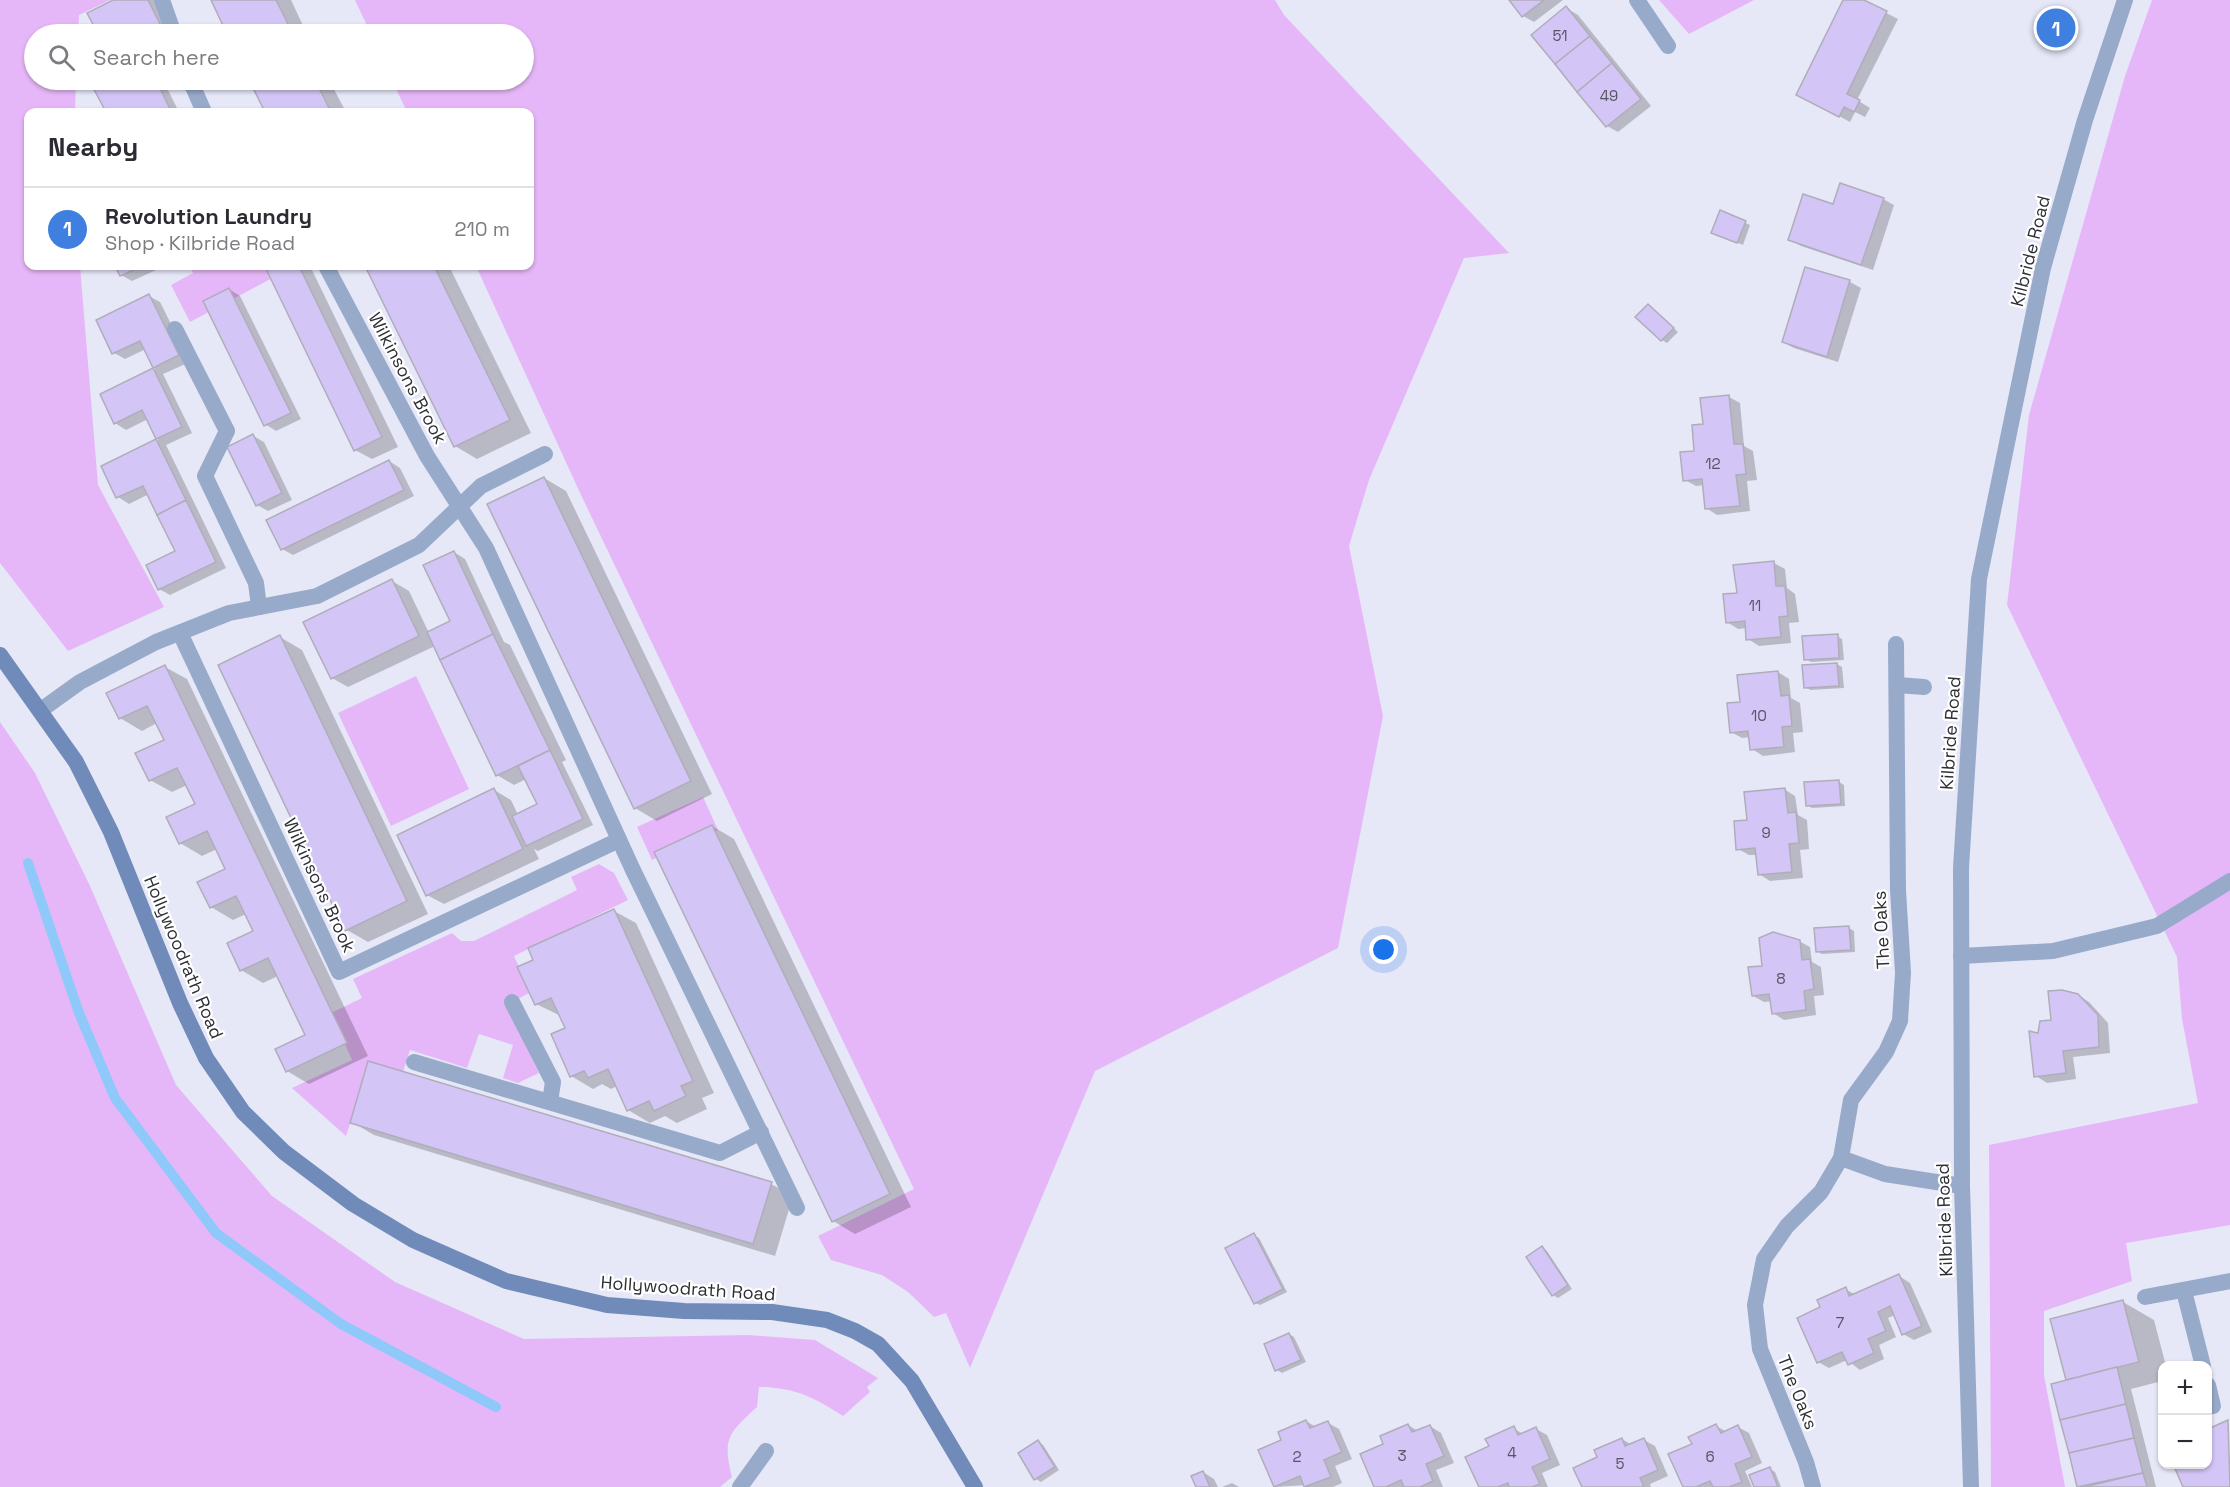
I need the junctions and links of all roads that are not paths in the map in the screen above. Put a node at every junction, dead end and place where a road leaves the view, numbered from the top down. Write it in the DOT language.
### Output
graph roads {
  1 [pos="162,0"];
  2 [pos="1637,0"];
  3 [pos="2125,0"];
  4 [pos="170,24"];
  5 [pos="1668,46"];
  6 [pos="194,90"];
  7 [pos="202,108"];
  8 [pos="328,270"];
  9 [pos="175,329"];
  10 [pos="545,454"];
  11 [pos="459,507"];
  12 [pos="259,608"];
  13 [pos="180,633"];
  14 [pos="1896,644"];
  15 [pos="0,655"];
  16 [pos="1897,685"];
  17 [pos="1924,687"];
  18 [pos="41,710"];
  19 [pos="619,840"];
  20 [pos="2230,881"];
  21 [pos="1961,956"];
  22 [pos="512,1002"];
  23 [pos="414,1062"];
  24 [pos="550,1102"];
  25 [pos="761,1132"];
  26 [pos="1841,1158"];
  27 [pos="1962,1186"];
  28 [pos="797,1208"];
  29 [pos="2230,1281"];
  30 [pos="2184,1291"];
  31 [pos="2145,1298"];
  32 [pos="2202,1361"];
  33 [pos="2212,1402"];
  34 [pos="2213,1406"];
  35 [pos="766,1451"];
  36 [pos="740,1487"];
  37 [pos="975,1487"];
  38 [pos="1813,1487"];
  39 [pos="1971,1487"];
  1 -- 4 [label="street"];
  2 -- 5 [label="street"];
  3 -- 21 [label="street, Kilbride Road"];
  6 -- 7 [label="street"];
  8 -- 11 [label="street, Wilkinsons Brook"];
  9 -- 12 [label="street"];
  10 -- 11 [label="street"];
  11 -- 12 [label="street"];
  11 -- 19 [label="street, Wilkinsons Brook"];
  12 -- 13 [label="street"];
  13 -- 18 [label="street"];
  13 -- 19 [label="street, Wilkinsons Brook"];
  14 -- 16 [label="street, The Oaks"];
  15 -- 18 [label="main road, Hollywoodrath Road"];
  16 -- 17 [label="street"];
  16 -- 26 [label="street, The Oaks"];
  18 -- 37 [label="main road, Hollywoodrath Road"];
  19 -- 25 [label="street, Wilkinsons Brook"];
  20 -- 21 [label="street"];
  21 -- 27 [label="street, Kilbride Road"];
  22 -- 24 [label="street"];
  23 -- 24 [label="street"];
  24 -- 25 [label="street"];
  25 -- 28 [label="street, Wilkinsons Brook"];
  26 -- 27 [label="street"];
  26 -- 38 [label="street, The Oaks"];
  27 -- 39 [label="street, Kilbride Road"];
  29 -- 30 [label="street"];
  30 -- 31 [label="street"];
  30 -- 32 [label="street"];
  33 -- 34 [label="street"];
  35 -- 36 [label="street"];
}
